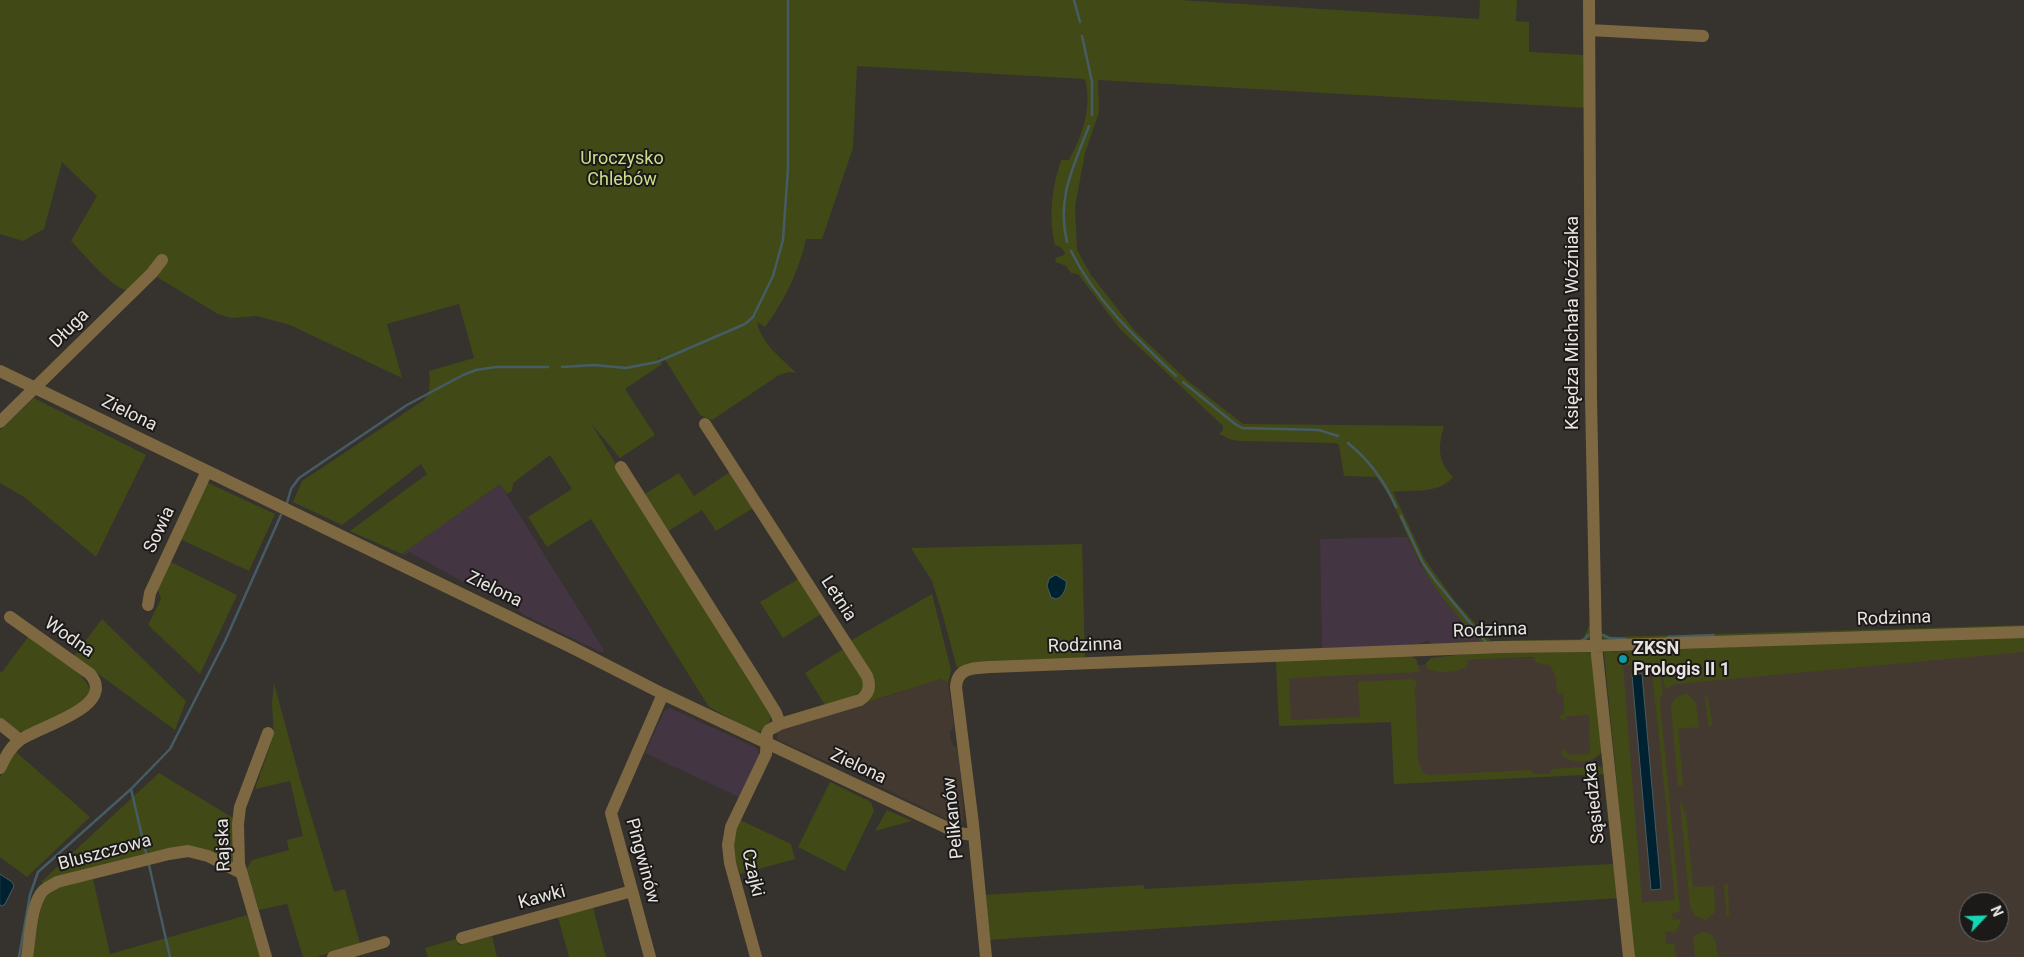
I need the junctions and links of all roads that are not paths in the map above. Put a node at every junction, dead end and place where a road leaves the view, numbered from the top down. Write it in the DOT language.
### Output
graph roads {
  1 [pos="1589,0"];
  2 [pos="1589,30"];
  3 [pos="1702,36"];
  4 [pos="162,260"];
  5 [pos="0,371"];
  6 [pos="36,388"];
  7 [pos="0,422"];
  8 [pos="705,424"];
  9 [pos="621,467"];
  10 [pos="207,471"];
  11 [pos="148,605"];
  12 [pos="10,617"];
  13 [pos="2024,632"];
  14 [pos="1596,646"];
  15 [pos="959,675"];
  16 [pos="663,694"];
  17 [pos="0,724"];
  18 [pos="780,724"];
  19 [pos="268,733"];
  20 [pos="20,740"];
  21 [pos="767,744"];
  22 [pos="0,768"];
  23 [pos="974,835"];
  24 [pos="241,873"];
  25 [pos="632,891"];
  26 [pos="462,938"];
  27 [pos="384,942"];
  28 [pos="27,957"];
  29 [pos="266,957"];
  30 [pos="333,957"];
  31 [pos="650,957"];
  32 [pos="756,957"];
  33 [pos="986,957"];
  34 [pos="1629,957"];
  1 -- 2 [label="street, Księdza Michała Woźniaka"];
  2 -- 3 [label="street"];
  2 -- 14 [label="street, Księdza Michała Woźniaka"];
  4 -- 6 [label="street, Długa"];
  5 -- 6 [label="street, Zielona"];
  6 -- 7 [label="street, Długa"];
  6 -- 10 [label="street, Zielona"];
  8 -- 18 [label="street, Letnia"];
  9 -- 18 [label="street"];
  10 -- 11 [label="street, Sowia"];
  10 -- 16 [label="street, Zielona"];
  12 -- 20 [label="street, Wodna"];
  13 -- 14 [label="street, Rodzinna"];
  14 -- 15 [label="street, Rodzinna"];
  14 -- 34 [label="street, Sąsiedzka"];
  15 -- 23 [label="street, Pelikanów"];
  16 -- 21 [label="street, Zielona"];
  16 -- 25 [label="street, Pingwinów"];
  17 -- 20 [label="street"];
  18 -- 21 [label="street"];
  19 -- 24 [label="street, Rajska"];
  20 -- 22 [label="street, Wodna"];
  21 -- 23 [label="street, Zielona"];
  21 -- 32 [label="street, Czajki"];
  23 -- 33 [label="street, Pelikanów"];
  24 -- 28 [label="street, Bluszczowa"];
  24 -- 29 [label="street, Rajska"];
  25 -- 26 [label="street, Kawki"];
  25 -- 31 [label="street, Pingwinów"];
  27 -- 30 [label="street"];
}
